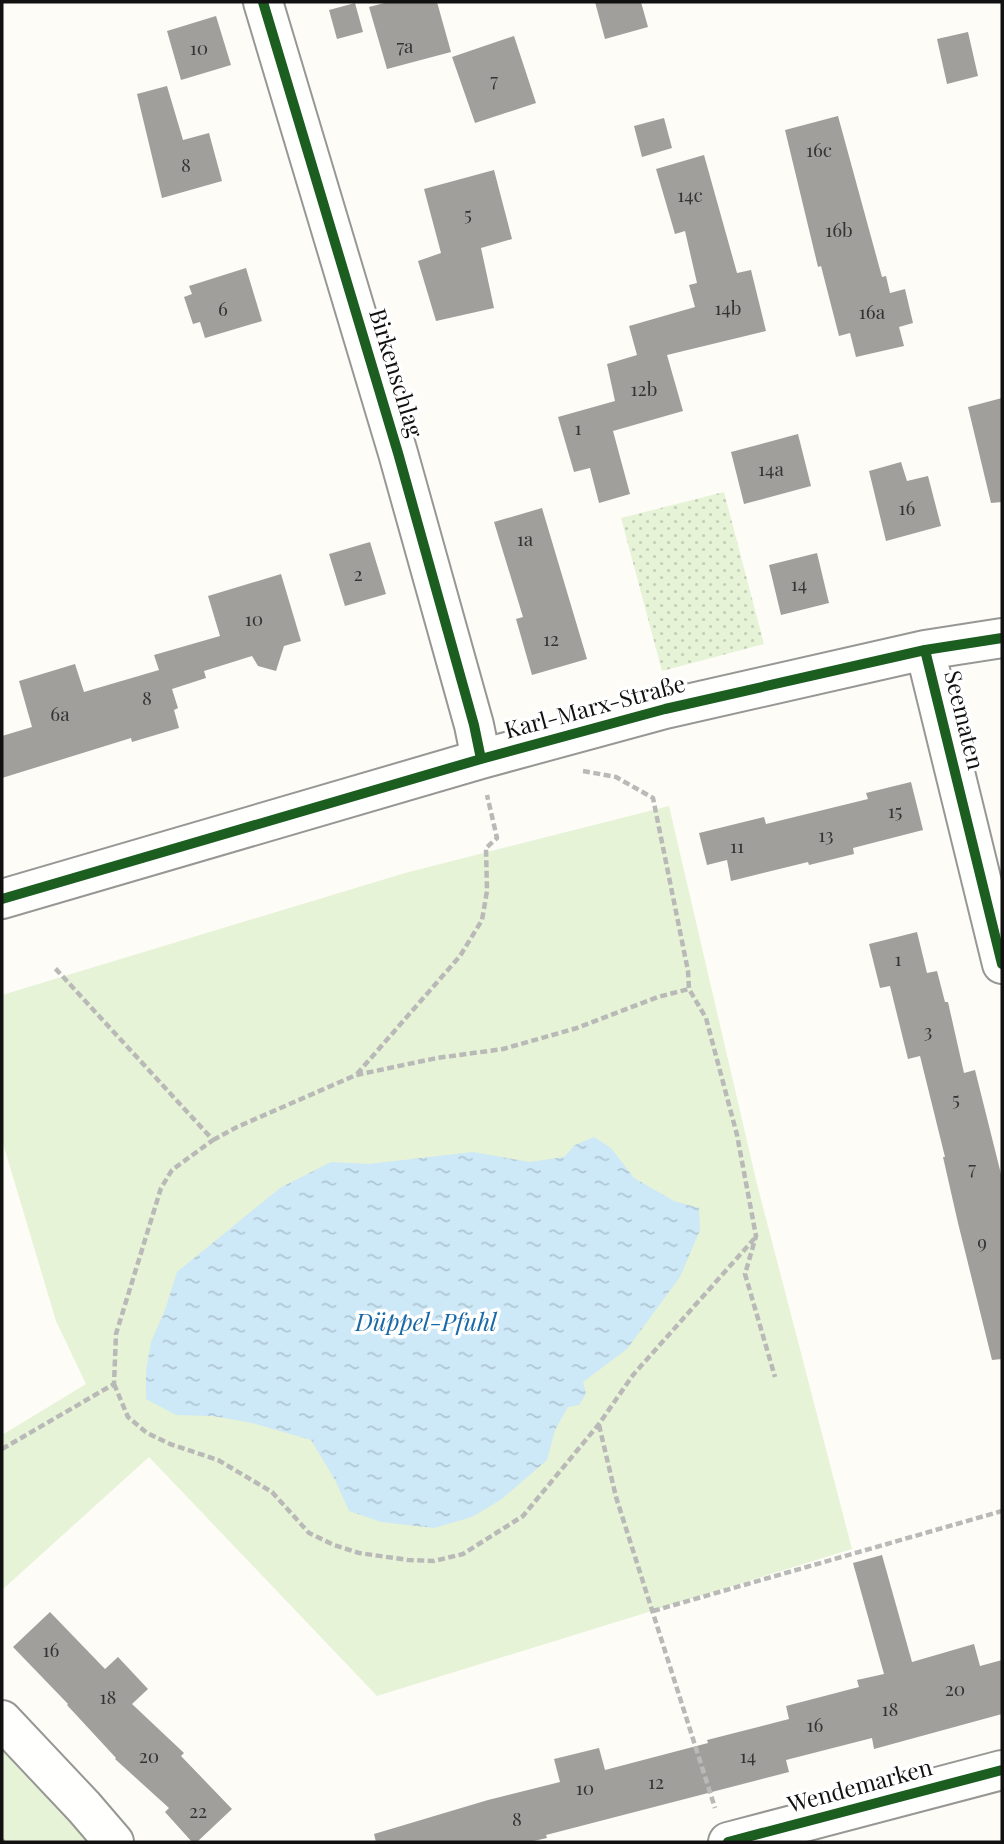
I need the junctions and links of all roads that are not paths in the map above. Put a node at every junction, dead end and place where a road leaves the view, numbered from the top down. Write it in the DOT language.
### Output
graph roads {
  1 [pos="263,2"];
  2 [pos="1002,638"];
  3 [pos="925,650"];
  4 [pos="481,759"];
  5 [pos="2,899"];
  6 [pos="1002,964"];
  7 [pos="2,1720"];
  8 [pos="1002,1770"];
  9 [pos="722,1827"];
  10 [pos="114,1842"];
  1 -- 4 [label="street, Birkenschlag"];
  2 -- 3 [label="street, Karl-Marx-Straße"];
  3 -- 4 [label="street, Karl-Marx-Straße"];
  3 -- 6 [label="street, Seematen"];
  4 -- 5 [label="street, Karl-Marx-Straße"];
  7 -- 10 [label="street"];
  8 -- 9 [label="street, Wendemarken"];
}
